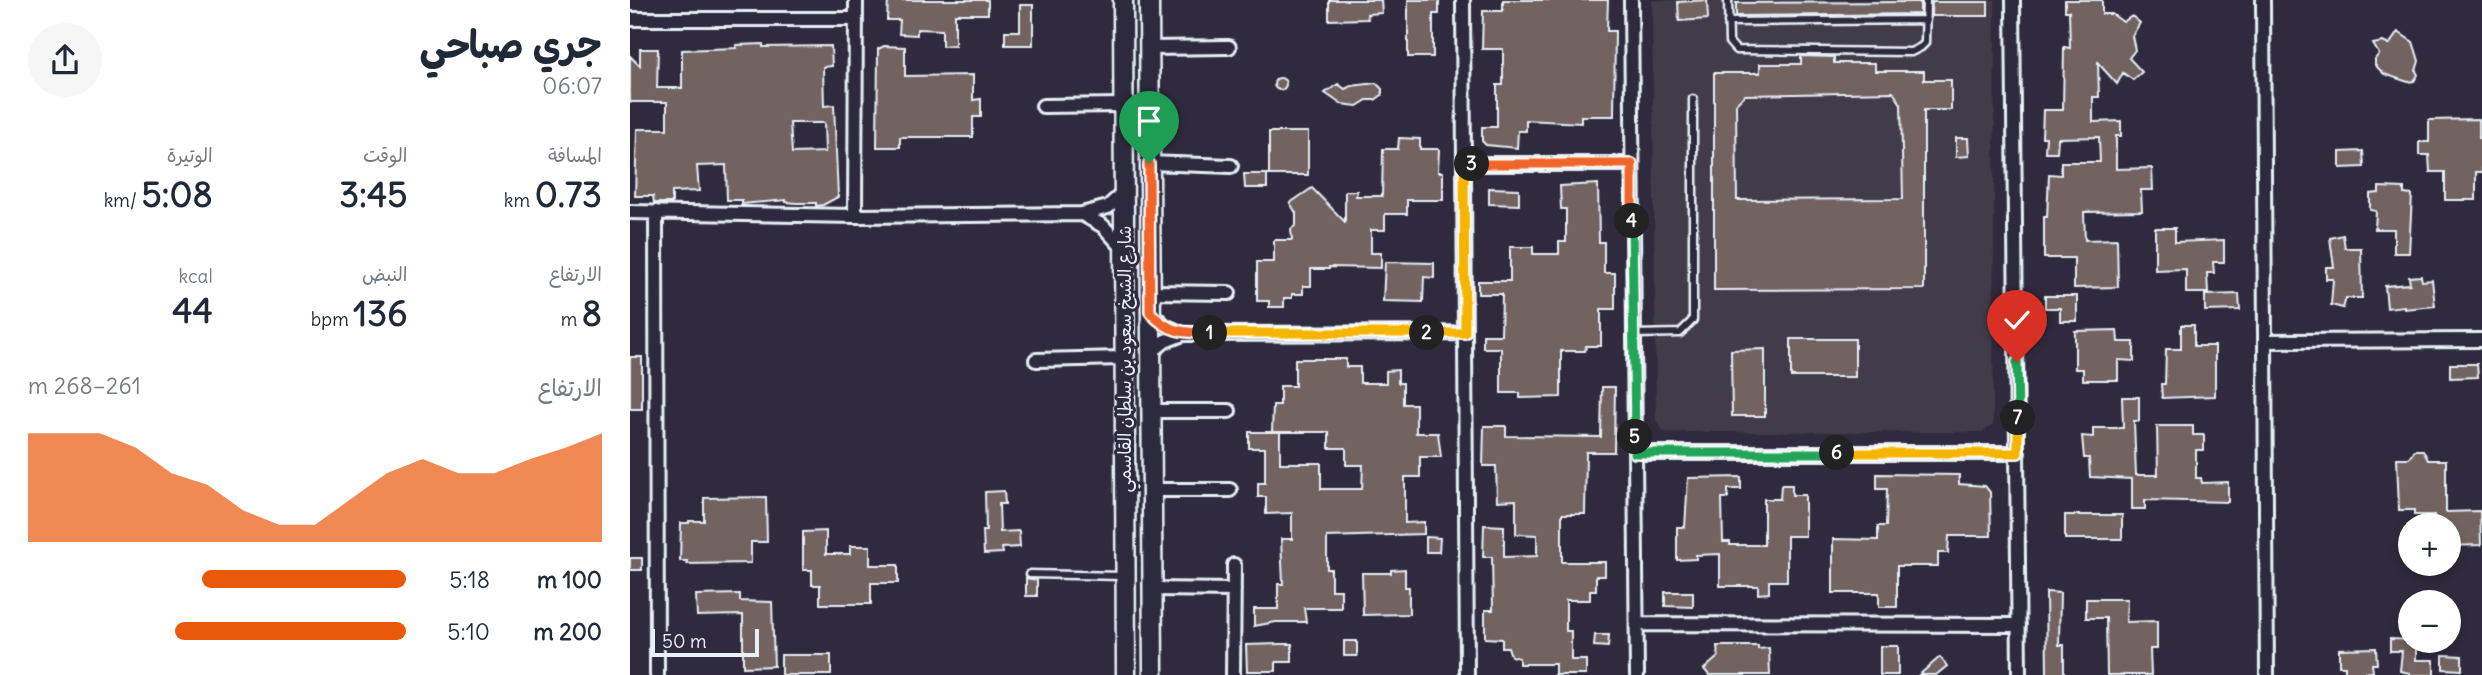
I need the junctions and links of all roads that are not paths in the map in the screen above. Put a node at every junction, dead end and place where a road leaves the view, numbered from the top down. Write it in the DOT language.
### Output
graph roads {
  1 [pos="856,0"];
  2 [pos="1122,0"];
  3 [pos="1149,0"];
  4 [pos="1463,0"];
  5 [pos="1631,0"];
  6 [pos="1728,0"];
  7 [pos="1926,0"];
  8 [pos="2013,0"];
  9 [pos="2263,0"];
  10 [pos="630,19"];
  11 [pos="856,19"];
  12 [pos="1926,20"];
  13 [pos="1728,22"];
  14 [pos="1229,47"];
  15 [pos="1149,48"];
  16 [pos="1693,99"];
  17 [pos="1043,106"];
  18 [pos="1123,106"];
  19 [pos="1149,163"];
  20 [pos="1464,164"];
  21 [pos="1632,164"];
  22 [pos="1231,166"];
  23 [pos="1123,193"];
  24 [pos="630,212"];
  25 [pos="656,212"];
  26 [pos="1082,214"];
  27 [pos="855,216"];
  28 [pos="1124,249"];
  29 [pos="1150,292"];
  30 [pos="1229,293"];
  31 [pos="1150,312"];
  32 [pos="1465,333"];
  33 [pos="1183,334"];
  34 [pos="1633,334"];
  35 [pos="2482,340"];
  36 [pos="2265,341"];
  37 [pos="1150,354"];
  38 [pos="1124,358"];
  39 [pos="1036,360"];
  40 [pos="1151,411"];
  41 [pos="1229,411"];
  42 [pos="1635,453"];
  43 [pos="2018,453"];
  44 [pos="1152,490"];
  45 [pos="1230,491"];
  46 [pos="1234,565"];
  47 [pos="1030,574"];
  48 [pos="1126,576"];
  49 [pos="1153,589"];
  50 [pos="1234,590"];
  51 [pos="1637,624"];
  52 [pos="2019,625"];
  53 [pos="1125,636"];
  54 [pos="1153,667"];
  55 [pos="657,675"];
  56 [pos="1126,675"];
  57 [pos="1233,675"];
  58 [pos="1467,675"];
  59 [pos="1637,675"];
  60 [pos="2019,675"];
  61 [pos="2267,675"];
  1 -- 11 [label="street"];
  2 -- 18 [label="main road, شارع الشيخ سعود بن سلطان القاسمي"];
  3 -- 15 [label="main road, شارع الشيخ سعود بن سلطان القاسمي"];
  4 -- 20 [label="street"];
  5 -- 21 [label="street"];
  6 -- 13 [label="lane"];
  7 -- 12 [label="lane"];
  8 -- 43 [label="street"];
  9 -- 36 [label="street"];
  10 -- 11 [label="street"];
  11 -- 27 [label="street"];
  12 -- 13 [label="lane"];
  12 -- 13 [label="lane"];
  14 -- 15 [label="street"];
  15 -- 19 [label="main road, شارع الشيخ سعود بن سلطان القاسمي"];
  16 -- 34 [label="lane"];
  17 -- 18 [label="street"];
  18 -- 23 [label="main road, شارع الشيخ سعود بن سلطان القاسمي"];
  19 -- 22 [label="street"];
  19 -- 29 [label="main road, شارع الشيخ سعود بن سلطان القاسمي"];
  20 -- 21 [label="street"];
  20 -- 32 [label="street"];
  21 -- 34 [label="street"];
  23 -- 26 [label="street"];
  23 -- 28 [label="main road, شارع الشيخ سعود بن سلطان القاسمي"];
  24 -- 25 [label="street"];
  25 -- 27 [label="street"];
  25 -- 55 [label="street"];
  26 -- 27 [label="street"];
  26 -- 28 [label="street"];
  28 -- 38 [label="main road, شارع الشيخ سعود بن سلطان القاسمي"];
  29 -- 30 [label="street"];
  29 -- 31 [label="main road, شارع الشيخ سعود بن سلطان القاسمي"];
  31 -- 33 [label="street"];
  31 -- 37 [label="main road, شارع الشيخ سعود بن سلطان القاسمي"];
  32 -- 33 [label="street"];
  32 -- 58 [label="street"];
  33 -- 37 [label="street"];
  34 -- 42 [label="street"];
  35 -- 36 [label="street"];
  36 -- 61 [label="street"];
  37 -- 40 [label="main road, شارع الشيخ سعود بن سلطان القاسمي"];
  38 -- 39 [label="street"];
  38 -- 48 [label="main road, شارع الشيخ سعود بن سلطان القاسمي"];
  40 -- 41 [label="street"];
  40 -- 44 [label="main road, شارع الشيخ سعود بن سلطان القاسمي"];
  42 -- 43 [label="street"];
  42 -- 51 [label="street"];
  43 -- 52 [label="street"];
  44 -- 45 [label="street"];
  44 -- 49 [label="main road, شارع الشيخ سعود بن سلطان القاسمي"];
  46 -- 50 [label="street"];
  47 -- 48 [label="lane"];
  48 -- 53 [label="main road, شارع الشيخ سعود بن سلطان القاسمي"];
  49 -- 50 [label="street"];
  49 -- 54 [label="main road, شارع الشيخ سعود بن سلطان القاسمي"];
  50 -- 57 [label="street"];
  51 -- 52 [label="street"];
  51 -- 59 [label="street"];
  52 -- 60 [label="street"];
  53 -- 54 [label="main road"];
  53 -- 56 [label="main road, شارع الشيخ سعود بن سلطان القاسمي"];
}
